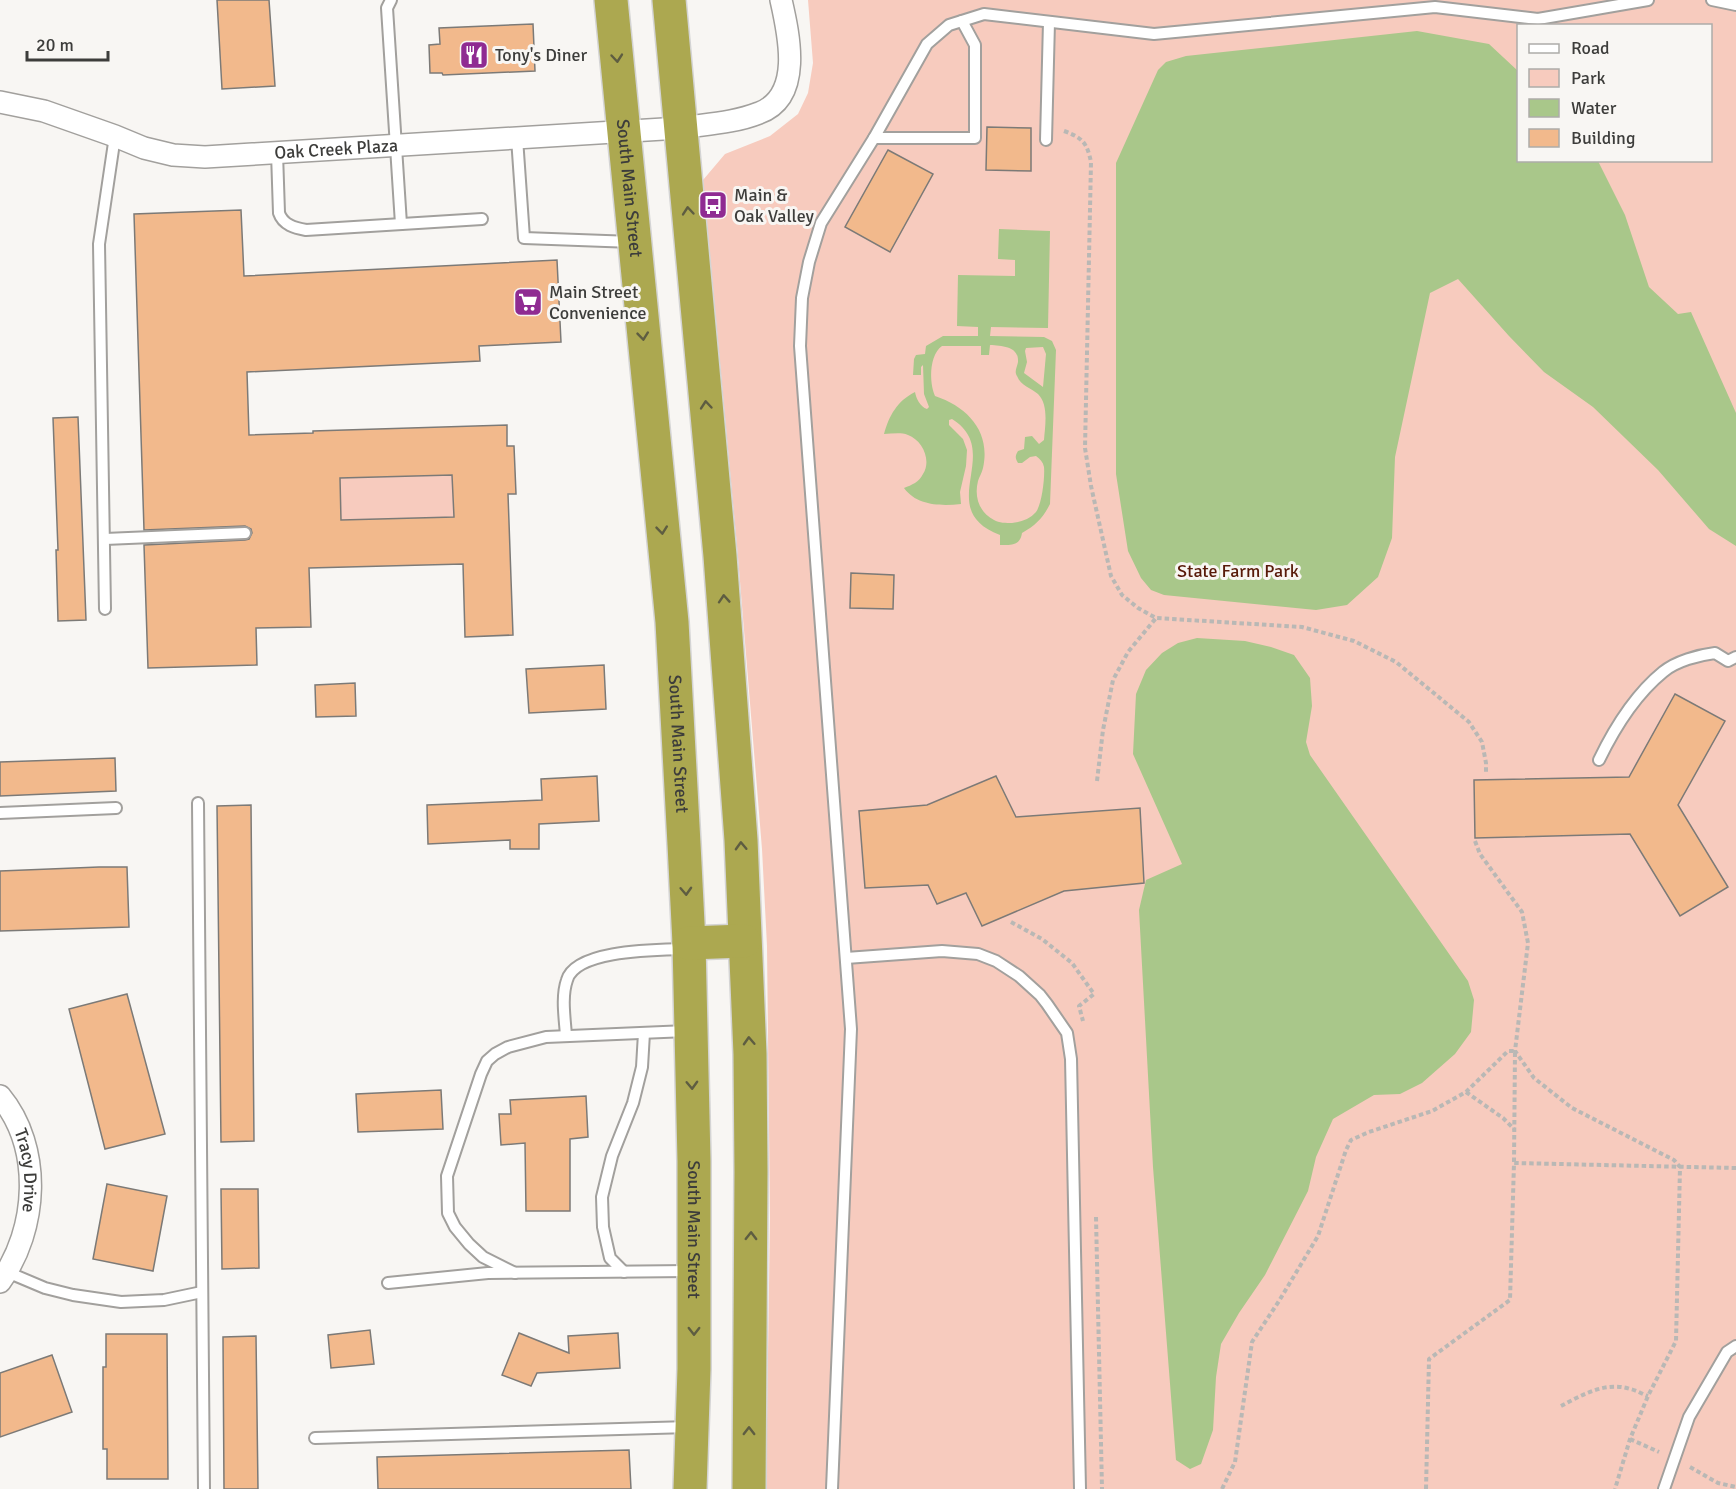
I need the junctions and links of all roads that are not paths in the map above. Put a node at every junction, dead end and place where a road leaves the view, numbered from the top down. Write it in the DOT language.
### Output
graph roads {
  1 [pos="391,0"];
  2 [pos="611,0"];
  3 [pos="669,0"];
  4 [pos="781,0"];
  5 [pos="1648,0"];
  6 [pos="1712,0"];
  7 [pos="1736,5"];
  8 [pos="962,21"];
  9 [pos="1048,22"];
  10 [pos="0,102"];
  11 [pos="680,128"];
  12 [pos="623,132"];
  13 [pos="116,136"];
  14 [pos="517,138"];
  15 [pos="874,138"];
  16 [pos="1047,140"];
  17 [pos="396,146"];
  18 [pos="277,153"];
  19 [pos="482,219"];
  20 [pos="401,224"];
  21 [pos="634,242"];
  22 [pos="245,533"];
  23 [pos="105,539"];
  24 [pos="105,609"];
  25 [pos="1736,657"];
  26 [pos="1599,760"];
  27 [pos="198,803"];
  28 [pos="116,808"];
  29 [pos="0,813"];
  30 [pos="744,941"];
  31 [pos="688,946"];
  32 [pos="846,958"];
  33 [pos="691,1030"];
  34 [pos="644,1033"];
  35 [pos="566,1036"];
  36 [pos="0,1096"];
  37 [pos="694,1271"];
  38 [pos="624,1272"];
  39 [pos="515,1273"];
  40 [pos="4,1277"];
  41 [pos="388,1283"];
  42 [pos="202,1292"];
  43 [pos="1736,1346"];
  44 [pos="692,1427"];
  45 [pos="315,1438"];
  46 [pos="204,1489"];
  47 [pos="690,1489"];
  48 [pos="748,1489"];
  49 [pos="832,1489"];
  50 [pos="1080,1489"];
  51 [pos="1664,1489"];
  1 -- 17 [label="lane"];
  2 -- 12 [label="highway, South Main Street, one-way"];
  3 -- 11 [label="highway"];
  4 -- 11 [label="street, Oak Creek Plaza"];
  5 -- 9 [label="lane"];
  6 -- 7 [label="lane"];
  8 -- 9 [label="lane"];
  8 -- 15 [label="lane"];
  8 -- 15 [label="lane"];
  9 -- 16 [label="lane"];
  10 -- 13 [label="street, Oak Creek Plaza"];
  11 -- 12 [label="street, Oak Creek Plaza"];
  30 -- 11 [label="highway, one-way"];
  12 -- 14 [label="street, Oak Creek Plaza"];
  12 -- 21 [label="highway, South Main Street"];
  13 -- 18 [label="street, Oak Creek Plaza"];
  13 -- 23 [label="lane"];
  14 -- 17 [label="street, Oak Creek Plaza"];
  14 -- 21 [label="lane"];
  15 -- 32 [label="lane"];
  17 -- 18 [label="street, Oak Creek Plaza"];
  17 -- 20 [label="lane"];
  18 -- 20 [label="lane"];
  19 -- 20 [label="lane"];
  21 -- 31 [label="highway, South Main Street, one-way"];
  22 -- 23 [label="lane"];
  23 -- 24 [label="lane"];
  25 -- 26 [label="lane"];
  27 -- 42 [label="lane"];
  28 -- 29 [label="lane"];
  30 -- 31 [label="highway"];
  48 -- 30 [label="highway, one-way"];
  31 -- 33 [label="highway, South Main Street"];
  31 -- 35 [label="lane"];
  32 -- 49 [label="lane"];
  32 -- 50 [label="lane"];
  33 -- 34 [label="lane"];
  33 -- 37 [label="highway, South Main Street, one-way"];
  34 -- 35 [label="lane"];
  34 -- 38 [label="lane"];
  35 -- 39 [label="lane"];
  36 -- 40 [label="street, Tracy Drive"];
  37 -- 38 [label="lane"];
  37 -- 44 [label="highway, South Main Street, one-way"];
  38 -- 39 [label="lane"];
  39 -- 41 [label="lane"];
  40 -- 42 [label="lane"];
  42 -- 46 [label="lane"];
  43 -- 51 [label="lane"];
  44 -- 45 [label="lane"];
  44 -- 47 [label="highway, South Main Street"];
}
